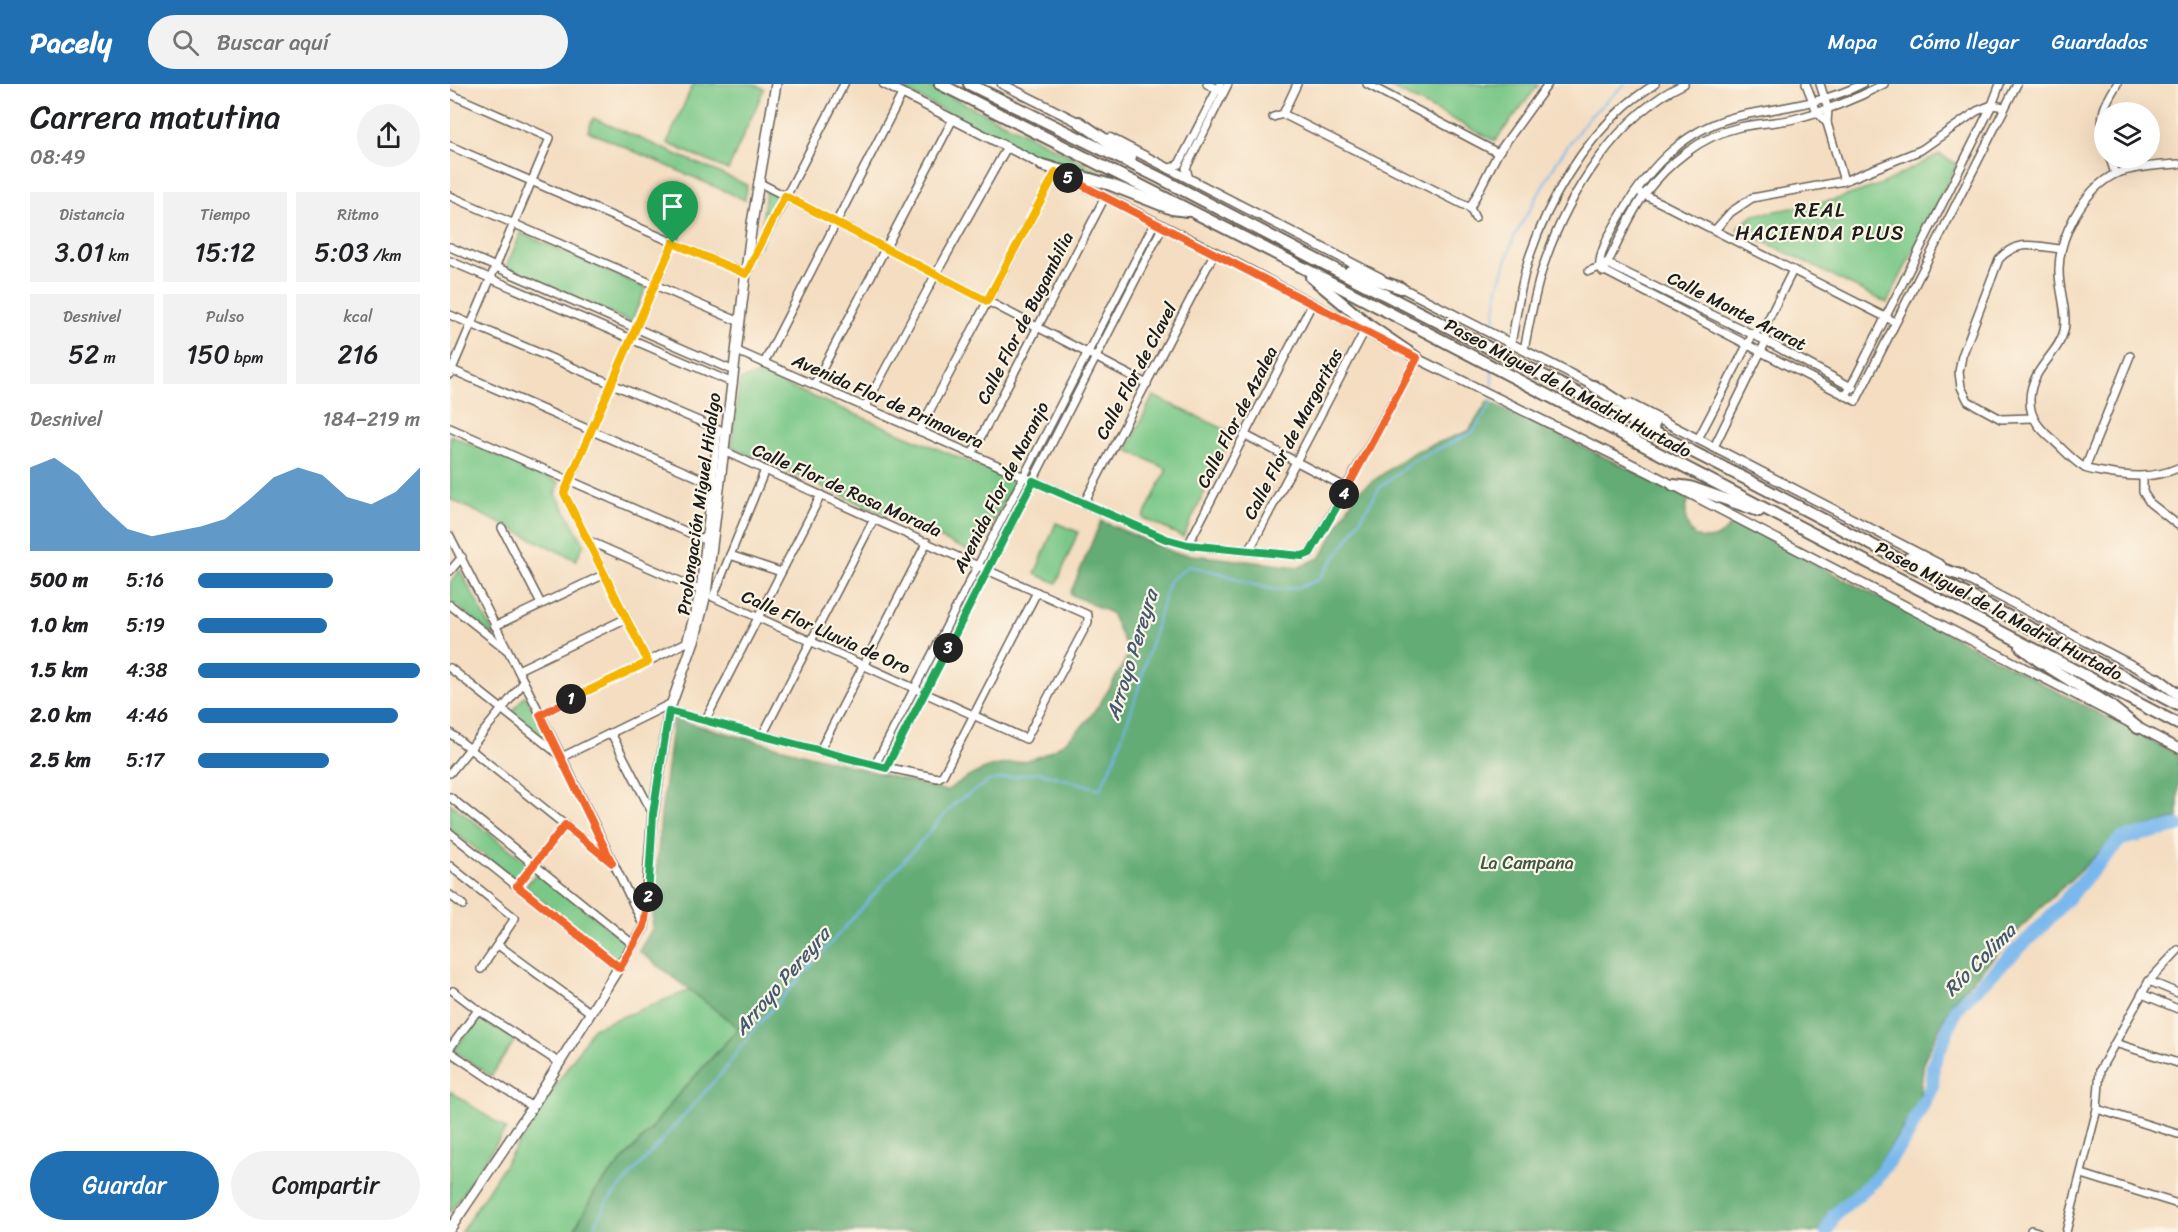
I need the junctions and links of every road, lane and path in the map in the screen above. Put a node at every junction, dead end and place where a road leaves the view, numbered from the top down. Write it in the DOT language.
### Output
graph roads {
  1 [pos="776,84"];
  2 [pos="844,84"];
  3 [pos="884,84"];
  4 [pos="940,84"];
  5 [pos="969,84"];
  6 [pos="1002,84"];
  7 [pos="1208,84"];
  8 [pos="1228,84"];
  9 [pos="1297,84"];
  10 [pos="1369,84"];
  11 [pos="1548,84"];
  12 [pos="1655,84"];
  13 [pos="1684,84"];
  14 [pos="1806,84"];
  15 [pos="1820,84"];
  16 [pos="1862,84"];
  17 [pos="1884,84"];
  18 [pos="2000,84"];
  19 [pos="2017,84"];
  20 [pos="2116,84"];
  21 [pos="1668,87"];
  22 [pos="1220,88"];
  23 [pos="450,94"];
  24 [pos="902,94"];
  25 [pos="1825,98"];
  26 [pos="1812,102"];
  27 [pos="2106,102"];
  28 [pos="1992,105"];
  29 [pos="2005,107"];
  30 [pos="1828,109"];
  31 [pos="1817,112"];
  32 [pos="1283,114"];
  33 [pos="1273,117"];
  34 [pos="953,119"];
  35 [pos="1206,119"];
  36 [pos="1079,122"];
  37 [pos="1827,123"];
  38 [pos="450,146"];
  39 [pos="1007,147"];
  40 [pos="1498,153"];
  41 [pos="2178,163"];
  42 [pos="1042,165"];
  43 [pos="1169,168"];
  44 [pos="2113,168"];
  45 [pos="1056,172"];
  46 [pos="2115,174"];
  47 [pos="1160,178"];
  48 [pos="1189,179"];
  49 [pos="532,182"];
  50 [pos="758,182"];
  51 [pos="1844,182"];
  52 [pos="1636,190"];
  53 [pos="1645,195"];
  54 [pos="450,196"];
  55 [pos="785,196"];
  56 [pos="1105,197"];
  57 [pos="1470,208"];
  58 [pos="1940,209"];
  59 [pos="1193,211"];
  60 [pos="1950,214"];
  61 [pos="1474,218"];
  62 [pos="683,220"];
  63 [pos="836,222"];
  64 [pos="514,224"];
  65 [pos="1159,224"];
  66 [pos="1715,230"];
  67 [pos="673,243"];
  68 [pos="450,247"];
  69 [pos="887,249"];
  70 [pos="2060,249"];
  71 [pos="1215,252"];
  72 [pos="1530,255"];
  73 [pos="1313,258"];
  74 [pos="1545,260"];
  75 [pos="450,261"];
  76 [pos="1292,262"];
  77 [pos="1608,264"];
  78 [pos="1601,266"];
  79 [pos="496,267"];
  80 [pos="1793,270"];
  81 [pos="1589,271"];
  82 [pos="746,274"];
  83 [pos="936,274"];
  84 [pos="491,278"];
  85 [pos="1523,279"];
  86 [pos="1538,282"];
  87 [pos="655,285"];
  88 [pos="1401,288"];
  89 [pos="987,301"];
  90 [pos="1312,304"];
  91 [pos="450,315"];
  92 [pos="1885,316"];
  93 [pos="740,322"];
  94 [pos="1767,322"];
  95 [pos="1895,322"];
  96 [pos="471,324"];
  97 [pos="636,327"];
  98 [pos="1038,327"];
  99 [pos="1364,332"];
  100 [pos="1753,334"];
  101 [pos="631,339"];
  102 [pos="1766,340"];
  103 [pos="1511,344"];
  104 [pos="1747,345"];
  105 [pos="1524,350"];
  106 [pos="737,351"];
  107 [pos="1760,352"];
  108 [pos="1087,353"];
  109 [pos="2130,356"];
  110 [pos="1096,357"];
  111 [pos="1417,358"];
  112 [pos="764,363"];
  113 [pos="451,371"];
  114 [pos="734,371"];
  115 [pos="733,383"];
  116 [pos="612,384"];
  117 [pos="1147,384"];
  118 [pos="814,385"];
  119 [pos="1726,385"];
  120 [pos="1594,386"];
  121 [pos="1851,387"];
  122 [pos="1741,392"];
  123 [pos="1860,393"];
  124 [pos="1846,396"];
  125 [pos="866,408"];
  126 [pos="2033,418"];
  127 [pos="450,428"];
  128 [pos="591,431"];
  129 [pos="722,431"];
  130 [pos="919,431"];
  131 [pos="1245,435"];
  132 [pos="1698,439"];
  133 [pos="1714,447"];
  134 [pos="724,451"];
  135 [pos="972,454"];
  136 [pos="1702,456"];
  137 [pos="1296,461"];
  138 [pos="2085,468"];
  139 [pos="2178,468"];
  140 [pos="765,470"];
  141 [pos="1023,477"];
  142 [pos="2143,477"];
  143 [pos="570,480"];
  144 [pos="1033,481"];
  145 [pos="716,485"];
  146 [pos="1673,485"];
  147 [pos="1347,488"];
  148 [pos="821,495"];
  149 [pos="1084,503"];
  150 [pos="1778,516"];
  151 [pos="874,519"];
  152 [pos="2178,525"];
  153 [pos="502,528"];
  154 [pos="450,536"];
  155 [pos="589,541"];
  156 [pos="709,541"];
  157 [pos="927,542"];
  158 [pos="452,543"];
  159 [pos="1188,545"];
  160 [pos="1875,546"];
  161 [pos="1249,550"];
  162 [pos="730,555"];
  163 [pos="462,556"];
  164 [pos="978,565"];
  165 [pos="988,570"];
  166 [pos="450,571"];
  167 [pos="781,572"];
  168 [pos="605,574"];
  169 [pos="1960,575"];
  170 [pos="1037,592"];
  171 [pos="706,594"];
  172 [pos="541,604"];
  173 [pos="450,605"];
  174 [pos="758,617"];
  175 [pos="627,618"];
  176 [pos="495,626"];
  177 [pos="2002,631"];
  178 [pos="690,641"];
  179 [pos="811,641"];
  180 [pos="509,652"];
  181 [pos="648,662"];
  182 [pos="863,665"];
  183 [pos="450,668"];
  184 [pos="518,670"];
  185 [pos="2158,679"];
  186 [pos="524,682"];
  187 [pos="914,688"];
  188 [pos="2178,692"];
  189 [pos="925,693"];
  190 [pos="2178,705"];
  191 [pos="670,708"];
  192 [pos="502,709"];
  193 [pos="540,715"];
  194 [pos="973,715"];
  195 [pos="705,721"];
  196 [pos="2178,724"];
  197 [pos="2138,728"];
  198 [pos="450,733"];
  199 [pos="611,733"];
  200 [pos="762,736"];
  201 [pos="1026,739"];
  202 [pos="2178,748"];
  203 [pos="470,749"];
  204 [pos="820,750"];
  205 [pos="562,757"];
  206 [pos="875,765"];
  207 [pos="886,768"];
  208 [pos="450,773"];
  209 [pos="450,797"];
  210 [pos="653,814"];
  211 [pos="565,825"];
  212 [pos="450,833"];
  213 [pos="612,863"];
  214 [pos="534,865"];
  215 [pos="450,866"];
  216 [pos="517,886"];
  217 [pos="450,895"];
  218 [pos="463,905"];
  219 [pos="644,927"];
  220 [pos="498,945"];
  221 [pos="634,945"];
  222 [pos="2178,950"];
  223 [pos="620,968"];
  224 [pos="481,969"];
  225 [pos="2149,981"];
  226 [pos="453,991"];
  227 [pos="2178,993"];
  228 [pos="2142,994"];
  229 [pos="2178,1009"];
  230 [pos="477,1010"];
  231 [pos="591,1013"];
  232 [pos="2115,1043"];
  233 [pos="450,1050"];
  234 [pos="560,1063"];
  235 [pos="2178,1063"];
  236 [pos="532,1107"];
  237 [pos="2097,1108"];
  238 [pos="2178,1134"];
  239 [pos="2082,1174"];
  240 [pos="2178,1204"];
  241 [pos="450,1228"];
  242 [pos="2066,1232"];
  1 -- 50 [label="main road, Prolongación Miguel Hidalgo"];
  2 -- 55 [label="street"];
  3 -- 24 [label="street"];
  4 -- 59 [label="highway, Paseo Miguel de la Madrid Hurtado"];
  5 -- 47 [label="highway, Paseo Miguel de la Madrid Hurtado"];
  6 -- 36 [label="street"];
  7 -- 22 [label="street"];
  8 -- 22 [label="street"];
  9 -- 32 [label="street"];
  10 -- 40 [label="street"];
  11 -- 40 [label="street"];
  12 -- 72 [label="street"];
  13 -- 21 [label="street"];
  14 -- 26 [label="street"];
  15 -- 25 [label="street"];
  16 -- 25 [label="street"];
  17 -- 30 [label="street"];
  18 -- 28 [label="street"];
  19 -- 29 [label="street"];
  20 -- 27 [label="street"];
  21 -- 74 [label="street"];
  22 -- 35 [label="street"];
  23 -- 49 [label="street"];
  24 -- 34 [label="street"];
  24 -- 63 [label="street"];
  25 -- 26 [label="street"];
  25 -- 30 [label="street"];
  26 -- 31 [label="street"];
  26 -- 52 [label="street"];
  28 -- 29 [label="street"];
  28 -- 51 [label="street"];
  28 -- 58 [label="street"];
  29 -- 60 [label="street"];
  30 -- 31 [label="street"];
  30 -- 37 [label="street"];
  31 -- 37 [label="street"];
  31 -- 53 [label="street"];
  32 -- 33 [label="street"];
  32 -- 57 [label="street"];
  34 -- 39 [label="street"];
  34 -- 69 [label="street"];
  35 -- 43 [label="street"];
  35 -- 48 [label="street"];
  36 -- 43 [label="street"];
  36 -- 47 [label="highway"];
  37 -- 51 [label="street"];
  38 -- 49 [label="street"];
  39 -- 42 [label="street"];
  39 -- 83 [label="street"];
  40 -- 57 [label="street"];
  41 -- 46 [label="street"];
  42 -- 45 [label="street"];
  42 -- 59 [label="highway"];
  43 -- 48 [label="street"];
  44 -- 46 [label="street"];
  45 -- 56 [label="street"];
  45 -- 89 [label="street"];
  46 -- 70 [label="street"];
  47 -- 73 [label="highway, Paseo Miguel de la Madrid Hurtado"];
  48 -- 88 [label="street"];
  49 -- 64 [label="street"];
  49 -- 67 [label="street"];
  50 -- 55 [label="street"];
  50 -- 82 [label="main road, Prolongación Miguel Hidalgo"];
  51 -- 66 [label="street"];
  52 -- 53 [label="street"];
  52 -- 78 [label="street"];
  53 -- 66 [label="street"];
  53 -- 77 [label="street"];
  54 -- 64 [label="street"];
  55 -- 63 [label="street"];
  55 -- 82 [label="street"];
  56 -- 65 [label="street"];
  56 -- 98 [label="street, Calle Flor de Bugambilia"];
  57 -- 61 [label="street"];
  58 -- 60 [label="street"];
  58 -- 92 [label="street"];
  59 -- 76 [label="highway, Paseo Miguel de la Madrid Hurtado"];
  60 -- 95 [label="street"];
  62 -- 67 [label="street"];
  63 -- 69 [label="street"];
  63 -- 112 [label="street"];
  64 -- 79 [label="street"];
  64 -- 87 [label="street"];
  65 -- 71 [label="street"];
  65 -- 108 [label="street, Avenida Flor de Naranjo"];
  65 -- 110 [label="street, Avenida Flor de Naranjo"];
  66 -- 80 [label="street"];
  67 -- 82 [label="street"];
  67 -- 87 [label="street"];
  68 -- 79 [label="street"];
  69 -- 83 [label="street"];
  69 -- 118 [label="street"];
  70 -- 126 [label="street"];
  70 -- 126 [label="street"];
  71 -- 90 [label="street"];
  71 -- 117 [label="street, Calle Flor de Clavel"];
  72 -- 74 [label="street"];
  72 -- 85 [label="street"];
  73 -- 88 [label="highway"];
  73 -- 136 [label="highway, Paseo Miguel de la Madrid Hurtado"];
  74 -- 86 [label="street"];
  75 -- 84 [label="street"];
  76 -- 111 [label="highway"];
  76 -- 150 [label="highway, Paseo Miguel de la Madrid Hurtado"];
  77 -- 78 [label="street"];
  77 -- 100 [label="street, Calle Monte Ararat"];
  78 -- 81 [label="street"];
  78 -- 104 [label="street, Calle Monte Ararat"];
  79 -- 84 [label="street"];
  79 -- 97 [label="street"];
  80 -- 92 [label="street"];
  80 -- 94 [label="street"];
  82 -- 93 [label="main road, Prolongación Miguel Hidalgo"];
  83 -- 89 [label="street"];
  83 -- 125 [label="street"];
  84 -- 96 [label="street"];
  84 -- 101 [label="street"];
  85 -- 86 [label="street"];
  85 -- 103 [label="street"];
  86 -- 105 [label="street"];
  87 -- 93 [label="street"];
  87 -- 97 [label="street"];
  88 -- 103 [label="street"];
  89 -- 98 [label="street"];
  89 -- 130 [label="street"];
  90 -- 99 [label="street"];
  90 -- 131 [label="street, Calle Flor de Azalea"];
  91 -- 96 [label="street"];
  92 -- 95 [label="street"];
  92 -- 121 [label="street"];
  93 -- 106 [label="main road, Prolongación Miguel Hidalgo"];
  94 -- 100 [label="street"];
  94 -- 102 [label="street"];
  95 -- 123 [label="street"];
  96 -- 113 [label="street"];
  96 -- 116 [label="street"];
  97 -- 101 [label="street"];
  97 -- 114 [label="street"];
  98 -- 108 [label="street"];
  98 -- 135 [label="street, Calle Flor de Bugambilia"];
  99 -- 111 [label="street"];
  99 -- 137 [label="street, Calle Flor de Margaritas"];
  100 -- 102 [label="street, Calle Monte Ararat"];
  100 -- 104 [label="street"];
  101 -- 115 [label="street"];
  101 -- 116 [label="street"];
  102 -- 107 [label="street"];
  102 -- 121 [label="street, Calle Monte Ararat"];
  103 -- 105 [label="street"];
  104 -- 107 [label="street, Calle Monte Ararat"];
  104 -- 119 [label="street"];
  105 -- 120 [label="street"];
  106 -- 112 [label="street, Avenida Flor de Primavera"];
  106 -- 114 [label="main road, Prolongación Miguel Hidalgo"];
  107 -- 122 [label="street"];
  107 -- 124 [label="street, Calle Monte Ararat"];
  108 -- 110 [label="street"];
  108 -- 141 [label="street, Avenida Flor de Naranjo"];
  109 -- 138 [label="street"];
  110 -- 117 [label="street"];
  110 -- 144 [label="street, Avenida Flor de Naranjo"];
  111 -- 146 [label="street"];
  111 -- 147 [label="street"];
  112 -- 118 [label="street, Avenida Flor de Primavera"];
  113 -- 128 [label="street"];
  114 -- 115 [label="main road, Prolongación Miguel Hidalgo"];
  115 -- 129 [label="main road, Prolongación Miguel Hidalgo"];
  116 -- 128 [label="street"];
  116 -- 129 [label="street"];
  117 -- 149 [label="street, Calle Flor de Clavel"];
  118 -- 125 [label="street, Avenida Flor de Primavera"];
  119 -- 122 [label="street"];
  119 -- 132 [label="street"];
  120 -- 132 [label="street"];
  120 -- 136 [label="highway"];
  121 -- 123 [label="street, Calle Monte Ararat"];
  121 -- 124 [label="street"];
  122 -- 133 [label="street"];
  123 -- 124 [label="street, Calle Monte Ararat"];
  125 -- 130 [label="street, Avenida Flor de Primavera"];
  126 -- 138 [label="street"];
  127 -- 143 [label="street"];
  128 -- 143 [label="street"];
  128 -- 145 [label="street"];
  129 -- 134 [label="main road, Prolongación Miguel Hidalgo"];
  129 -- 145 [label="street"];
  130 -- 135 [label="street, Avenida Flor de Primavera"];
  131 -- 137 [label="street"];
  131 -- 159 [label="street, Calle Flor de Azalea"];
  132 -- 133 [label="street"];
  133 -- 169 [label="street"];
  134 -- 140 [label="street, Calle Flor de Rosa Morada"];
  134 -- 145 [label="main road, Prolongación Miguel Hidalgo"];
  135 -- 141 [label="street, Avenida Flor de Primavera"];
  136 -- 160 [label="highway, Paseo Miguel de la Madrid Hurtado"];
  137 -- 147 [label="street"];
  137 -- 161 [label="street, Calle Flor de Margaritas"];
  138 -- 142 [label="street"];
  139 -- 142 [label="street"];
  140 -- 148 [label="street, Calle Flor de Rosa Morada"];
  140 -- 162 [label="street"];
  141 -- 144 [label="street, Avenida Flor de Primavera"];
  141 -- 164 [label="street, Avenida Flor de Naranjo"];
  142 -- 152 [label="street"];
  143 -- 155 [label="street"];
  143 -- 156 [label="street"];
  144 -- 149 [label="street, Avenida Flor de Primavera"];
  144 -- 165 [label="street, Avenida Flor de Naranjo"];
  145 -- 156 [label="main road, Prolongación Miguel Hidalgo"];
  146 -- 150 [label="highway"];
  146 -- 197 [label="street"];
  147 -- 161 [label="street, Avenida Flor de Primavera"];
  148 -- 151 [label="street, Calle Flor de Rosa Morada"];
  148 -- 167 [label="street"];
  149 -- 159 [label="street, Avenida Flor de Primavera"];
  150 -- 177 [label="highway, Paseo Miguel de la Madrid Hurtado"];
  151 -- 157 [label="street, Calle Flor de Rosa Morada"];
  151 -- 179 [label="street"];
  153 -- 172 [label="street"];
  154 -- 158 [label="street"];
  155 -- 168 [label="street"];
  155 -- 171 [label="street, Calle Flor Lluvia de Oro"];
  156 -- 171 [label="main road, Prolongación Miguel Hidalgo"];
  157 -- 164 [label="street, Calle Flor de Rosa Morada"];
  157 -- 182 [label="street"];
  158 -- 163 [label="street"];
  159 -- 161 [label="street, Avenida Flor de Primavera"];
  160 -- 169 [label="highway"];
  160 -- 190 [label="highway, Paseo Miguel de la Madrid Hurtado"];
  162 -- 167 [label="street"];
  162 -- 171 [label="street"];
  163 -- 166 [label="street"];
  163 -- 176 [label="street"];
  164 -- 165 [label="street, Calle Flor de Rosa Morada"];
  164 -- 187 [label="street, Avenida Flor de Naranjo"];
  165 -- 170 [label="street, Calle Flor de Rosa Morada"];
  165 -- 189 [label="street, Avenida Flor de Naranjo"];
  167 -- 174 [label="street"];
  168 -- 172 [label="street"];
  168 -- 175 [label="street"];
  169 -- 185 [label="street"];
  170 -- 194 [label="street"];
  170 -- 201 [label="street, Calle Flor de Rosa Morada"];
  171 -- 174 [label="street, Calle Flor Lluvia de Oro"];
  171 -- 178 [label="main road, Prolongación Miguel Hidalgo"];
  172 -- 176 [label="street"];
  173 -- 180 [label="street"];
  174 -- 179 [label="street, Calle Flor Lluvia de Oro"];
  174 -- 195 [label="street"];
  175 -- 181 [label="street"];
  175 -- 184 [label="street"];
  176 -- 180 [label="street"];
  177 -- 196 [label="highway, Paseo Miguel de la Madrid Hurtado"];
  177 -- 197 [label="highway"];
  178 -- 181 [label="street"];
  178 -- 191 [label="main road, Prolongación Miguel Hidalgo"];
  179 -- 182 [label="street, Calle Flor Lluvia de Oro"];
  179 -- 200 [label="street"];
  180 -- 184 [label="street"];
  181 -- 193 [label="street"];
  182 -- 187 [label="street, Calle Flor Lluvia de Oro"];
  182 -- 204 [label="street"];
  183 -- 192 [label="street"];
  184 -- 186 [label="street"];
  185 -- 188 [label="highway"];
  186 -- 192 [label="street"];
  186 -- 193 [label="street"];
  187 -- 189 [label="street, Calle Flor Lluvia de Oro"];
  187 -- 206 [label="street, Avenida Flor de Naranjo"];
  189 -- 194 [label="street, Calle Flor Lluvia de Oro"];
  189 -- 207 [label="street, Avenida Flor de Naranjo"];
  191 -- 195 [label="street"];
  191 -- 199 [label="street"];
  191 -- 210 [label="main road, Prolongación Miguel Hidalgo"];
  192 -- 203 [label="street"];
  192 -- 205 [label="street"];
  193 -- 205 [label="street"];
  194 -- 201 [label="street, Calle Flor Lluvia de Oro"];
  194 -- 207 [label="street"];
  195 -- 200 [label="street"];
  197 -- 202 [label="street"];
  198 -- 203 [label="street"];
  199 -- 205 [label="street"];
  199 -- 210 [label="street"];
  200 -- 204 [label="street"];
  203 -- 208 [label="street"];
  203 -- 211 [label="street"];
  204 -- 206 [label="street"];
  205 -- 213 [label="street"];
  206 -- 207 [label="street"];
  209 -- 214 [label="street"];
  210 -- 219 [label="main road, Prolongación Miguel Hidalgo"];
  211 -- 213 [label="street"];
  211 -- 214 [label="street"];
  212 -- 216 [label="street"];
  213 -- 219 [label="street"];
  214 -- 216 [label="street"];
  214 -- 221 [label="street"];
  215 -- 220 [label="street"];
  216 -- 223 [label="street"];
  217 -- 218 [label="street"];
  219 -- 221 [label="main road, Prolongación Miguel Hidalgo"];
  220 -- 224 [label="street"];
  220 -- 231 [label="street"];
  221 -- 223 [label="main road, Prolongación Miguel Hidalgo"];
  222 -- 225 [label="street"];
  223 -- 231 [label="main road, Prolongación Miguel Hidalgo"];
  225 -- 227 [label="street"];
  225 -- 228 [label="street"];
  226 -- 230 [label="street"];
  228 -- 229 [label="street"];
  228 -- 232 [label="street"];
  230 -- 233 [label="street"];
  230 -- 234 [label="street"];
  231 -- 234 [label="main road, Prolongación Miguel Hidalgo"];
  232 -- 235 [label="street"];
  232 -- 237 [label="street"];
  233 -- 236 [label="street"];
  234 -- 236 [label="main road, Prolongación Miguel Hidalgo"];
  236 -- 241 [label="main road, Prolongación Miguel Hidalgo"];
  237 -- 238 [label="street"];
  237 -- 239 [label="street"];
  239 -- 240 [label="street"];
  239 -- 242 [label="street"];
}
